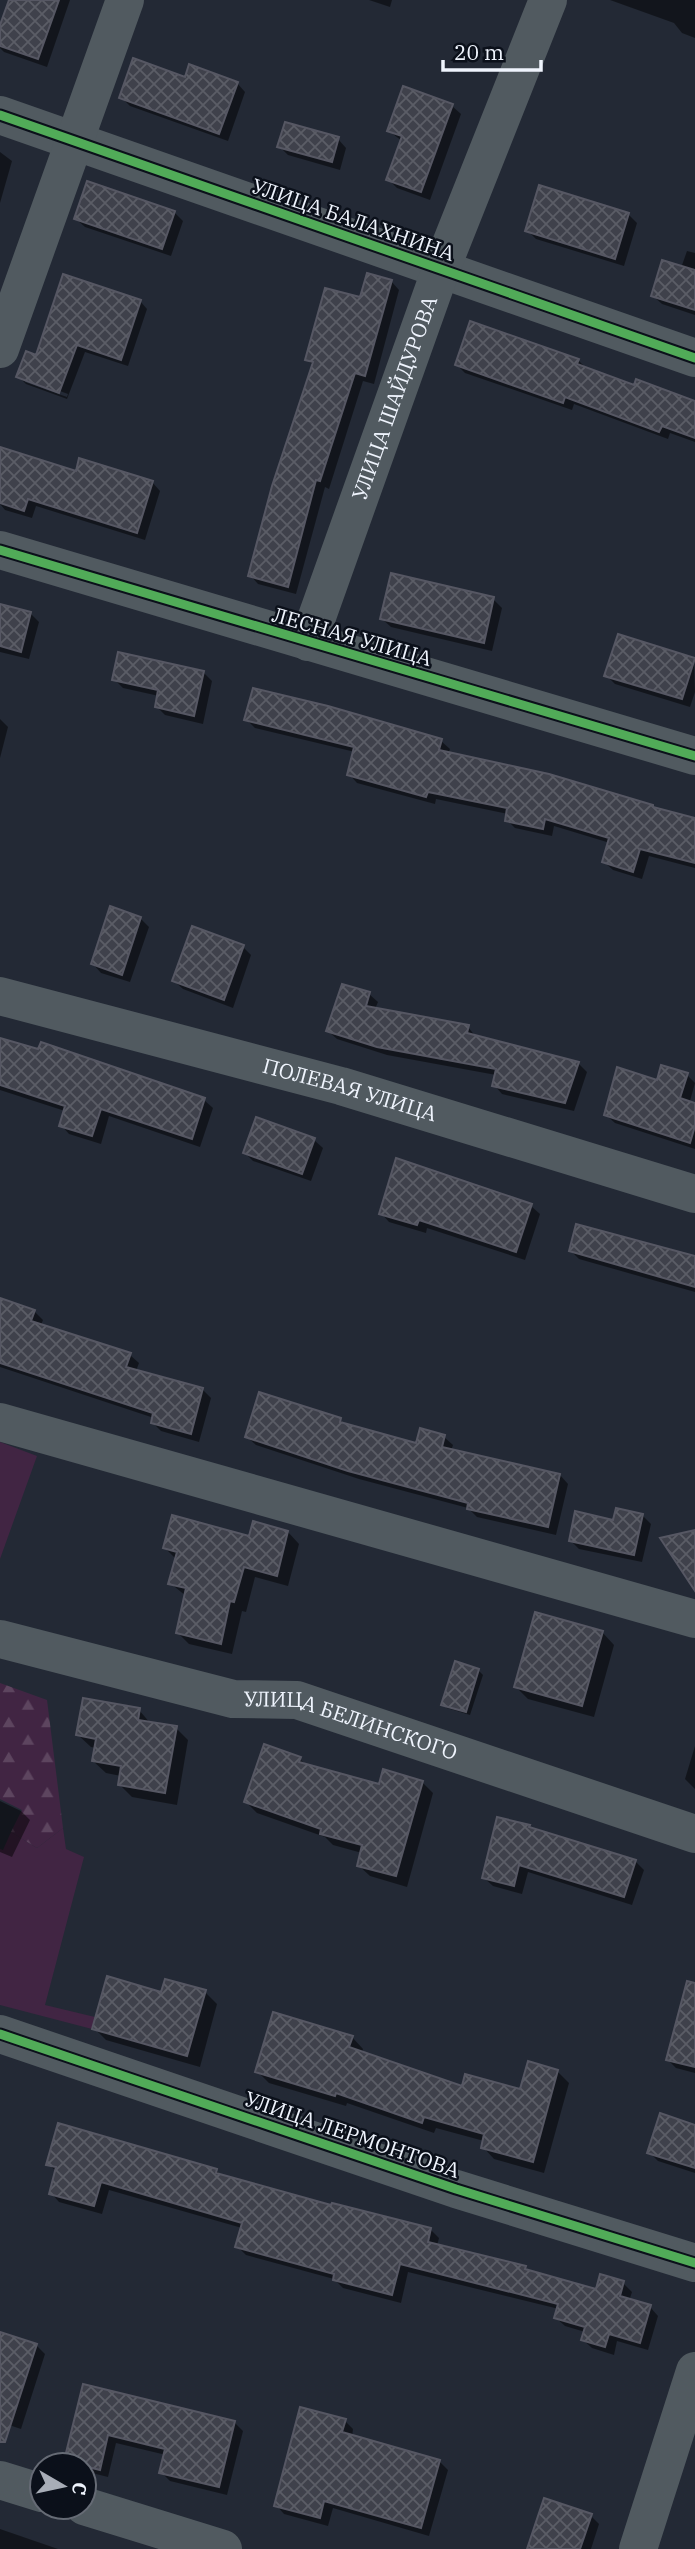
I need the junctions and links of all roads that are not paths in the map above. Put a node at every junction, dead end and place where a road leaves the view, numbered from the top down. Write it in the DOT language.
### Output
graph roads {
  1 [pos="125,0"];
  2 [pos="548,0"];
  3 [pos="0,116"];
  4 [pos="74,141"];
  5 [pos="441,269"];
  6 [pos="0,349"];
  7 [pos="695,358"];
  8 [pos="0,550"];
  9 [pos="308,642"];
  10 [pos="695,756"];
  11 [pos="0,996"];
  12 [pos="695,1195"];
  13 [pos="0,1422"];
  14 [pos="695,1619"];
  15 [pos="0,1639"];
  16 [pos="695,1833"];
  17 [pos="0,2034"];
  18 [pos="695,2263"];
  19 [pos="695,2371"];
  20 [pos="0,2480"];
  21 [pos="28,2489"];
  22 [pos="98,2510"];
  23 [pos="223,2549"];
  24 [pos="638,2549"];
  1 -- 4 [label="street"];
  2 -- 5 [label="street, УЛИЦА ШАЙДУРОВА"];
  3 -- 4 [label="street, УЛИЦА БАЛАХНИНА"];
  4 -- 5 [label="street, УЛИЦА БАЛАХНИНА"];
  4 -- 6 [label="street"];
  5 -- 7 [label="street, УЛИЦА БАЛАХНИНА"];
  5 -- 9 [label="street, УЛИЦА ШАЙДУРОВА"];
  8 -- 9 [label="street, ЛЕСНАЯ УЛИЦА"];
  9 -- 10 [label="street, ЛЕСНАЯ УЛИЦА"];
  11 -- 12 [label="street, ПОЛЕВАЯ УЛИЦА"];
  13 -- 14 [label="street"];
  15 -- 16 [label="street, УЛИЦА БЕЛИНСКОГО"];
  17 -- 18 [label="street, УЛИЦА ЛЕРМОНТОВА"];
  19 -- 24 [label="street"];
  20 -- 21 [label="street"];
  22 -- 23 [label="street"];
}
